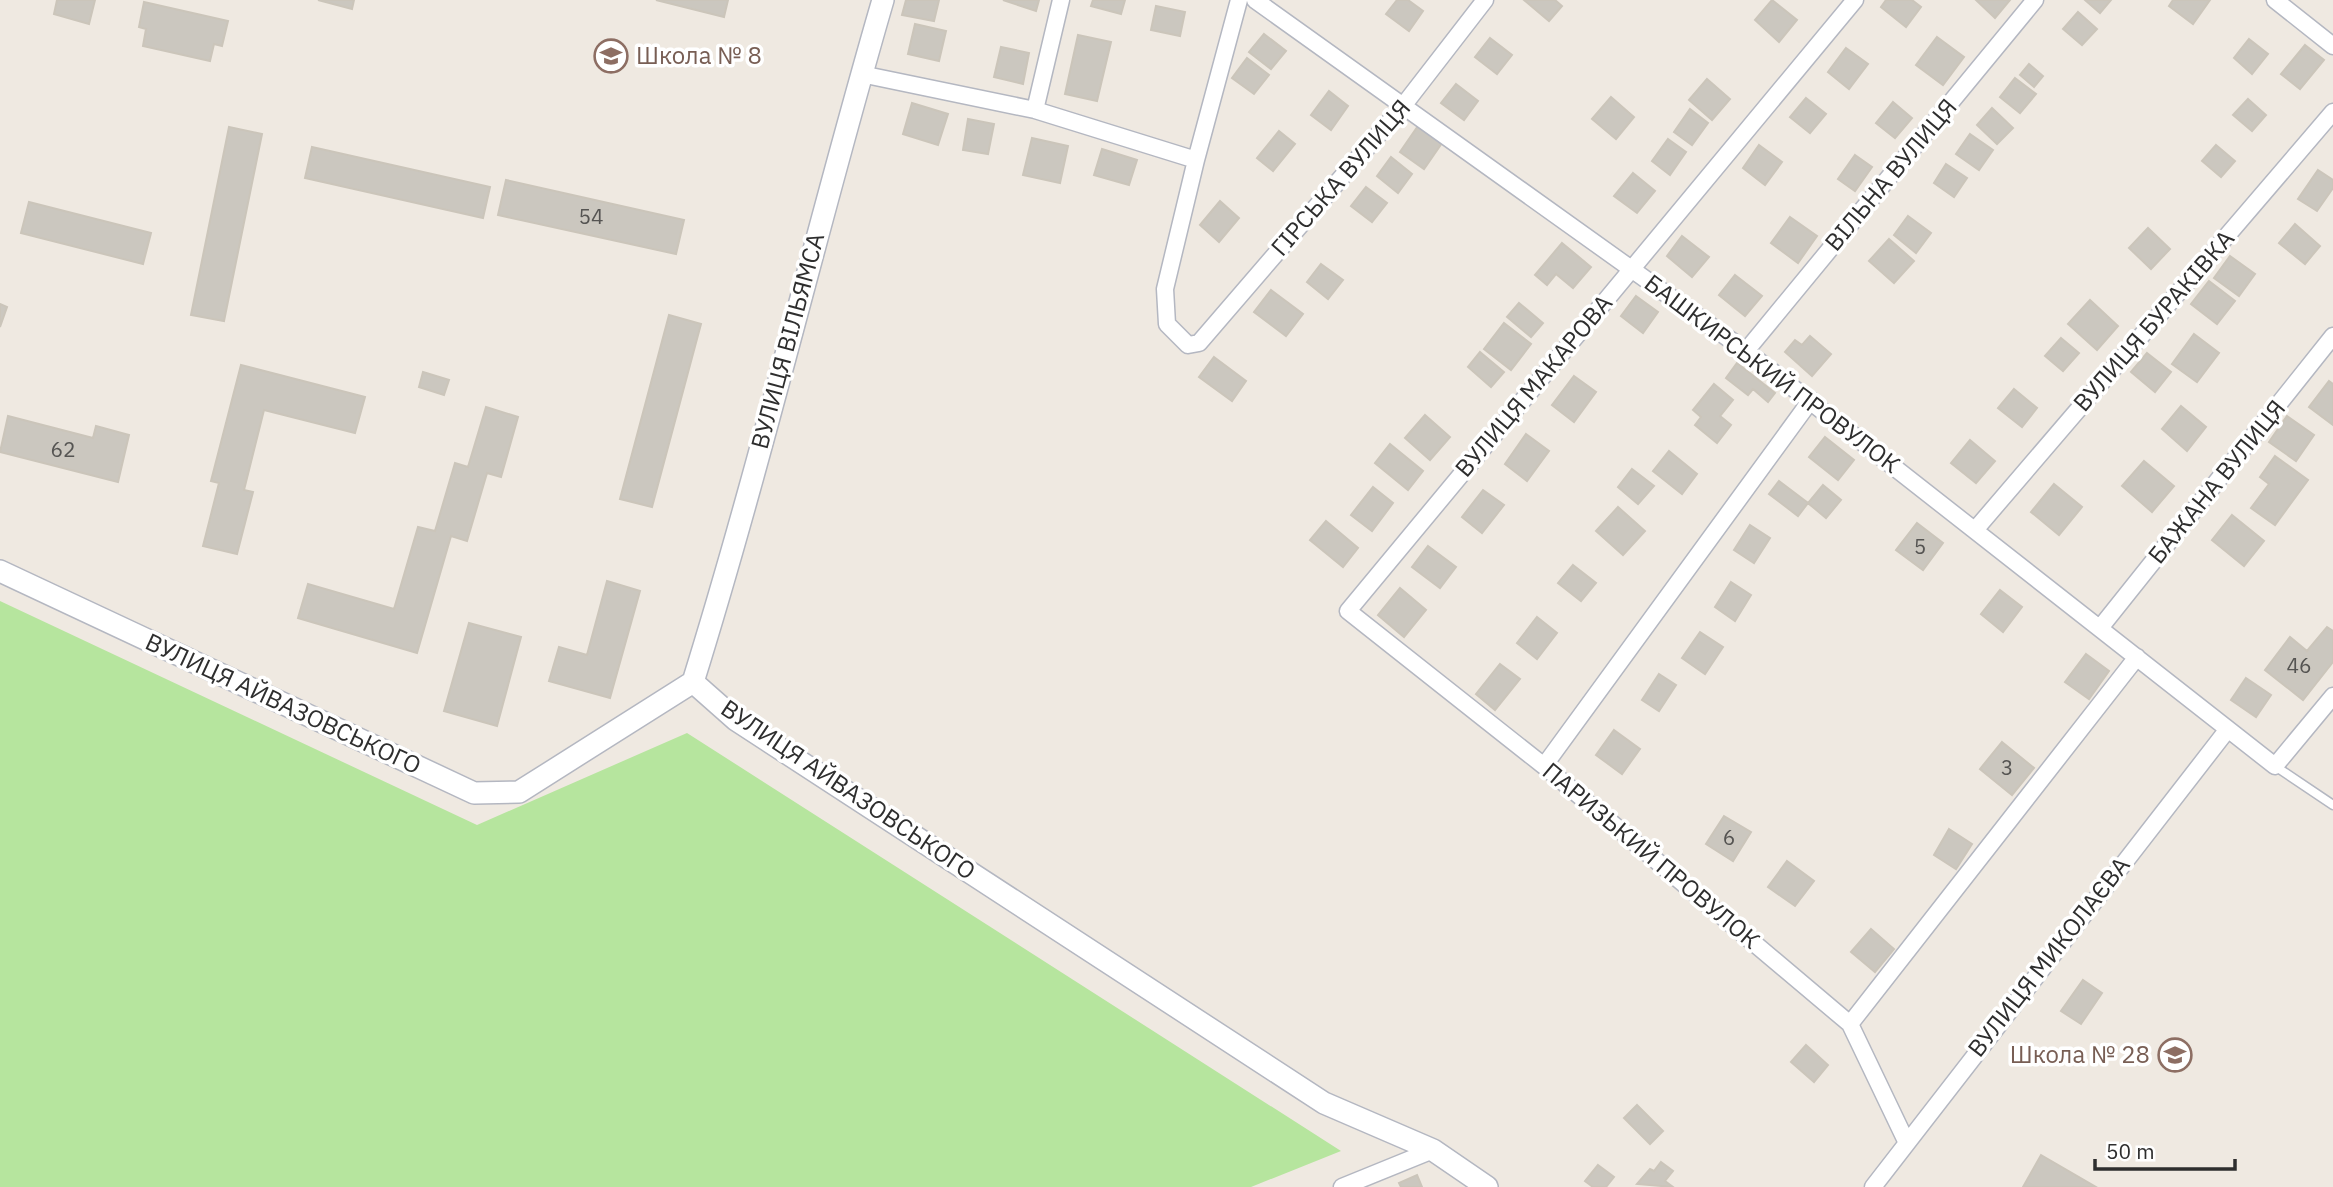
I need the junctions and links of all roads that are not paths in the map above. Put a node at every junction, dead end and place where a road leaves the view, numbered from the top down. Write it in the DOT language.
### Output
graph roads {
  1 [pos="883,0"];
  2 [pos="1061,0"];
  3 [pos="1238,0"];
  4 [pos="1255,0"];
  5 [pos="1485,0"];
  6 [pos="1855,0"];
  7 [pos="2035,0"];
  8 [pos="2275,0"];
  9 [pos="2333,46"];
  10 [pos="861,74"];
  11 [pos="1403,107"];
  12 [pos="1035,110"];
  13 [pos="2333,112"];
  14 [pos="1196,160"];
  15 [pos="1632,268"];
  16 [pos="2333,336"];
  17 [pos="1746,351"];
  18 [pos="1811,400"];
  19 [pos="1975,530"];
  20 [pos="0,571"];
  21 [pos="1348,611"];
  22 [pos="2100,628"];
  23 [pos="2137,657"];
  24 [pos="693,682"];
  25 [pos="2333,696"];
  26 [pos="2228,729"];
  27 [pos="1544,766"];
  28 [pos="2275,766"];
  29 [pos="2333,805"];
  30 [pos="1850,1024"];
  31 [pos="1906,1141"];
  32 [pos="1433,1150"];
  33 [pos="1342,1187"];
  34 [pos="1487,1187"];
  35 [pos="1873,1187"];
  1 -- 10 [label="street, ВУЛИЦЯ ВІЛЬЯМСА"];
  2 -- 12 [label="street"];
  3 -- 14 [label="street"];
  4 -- 11 [label="street, БАШКИРСЬКИЙ ПРОВУЛОК"];
  5 -- 11 [label="street, ГІРСЬКА ВУЛИЦЯ"];
  6 -- 15 [label="street, ВУЛИЦЯ МАКАРОВА"];
  7 -- 17 [label="street, ВІЛЬНА ВУЛИЦЯ"];
  8 -- 9 [label="street"];
  10 -- 12 [label="street"];
  10 -- 24 [label="street, ВУЛИЦЯ ВІЛЬЯМСА"];
  11 -- 14 [label="street, ГІРСЬКА ВУЛИЦЯ"];
  11 -- 15 [label="street, БАШКИРСЬКИЙ ПРОВУЛОК"];
  12 -- 14 [label="street"];
  13 -- 19 [label="street, ВУЛИЦЯ БУРАКІВКА"];
  15 -- 17 [label="street, БАШКИРСЬКИЙ ПРОВУЛОК"];
  15 -- 21 [label="street, ВУЛИЦЯ МАКАРОВА"];
  16 -- 22 [label="street, БАЖАНА ВУЛИЦЯ"];
  17 -- 18 [label="street, БАШКИРСЬКИЙ ПРОВУЛОК"];
  18 -- 19 [label="street, БАШКИРСЬКИЙ ПРОВУЛОК"];
  18 -- 27 [label="street"];
  19 -- 22 [label="street, БАШКИРСЬКИЙ ПРОВУЛОК"];
  20 -- 24 [label="street, ВУЛИЦЯ АЙВАЗОВСЬКОГО"];
  21 -- 27 [label="street, ПАРИЗЬКИЙ ПРОВУЛОК"];
  22 -- 23 [label="street, БАШКИРСЬКИЙ ПРОВУЛОК"];
  23 -- 26 [label="street, БАШКИРСЬКИЙ ПРОВУЛОК"];
  23 -- 30 [label="street"];
  24 -- 32 [label="street, ВУЛИЦЯ АЙВАЗОВСЬКОГО"];
  25 -- 28 [label="street"];
  26 -- 28 [label="street, БАШКИРСЬКИЙ ПРОВУЛОК"];
  26 -- 31 [label="street, ВУЛИЦЯ МИКОЛАЄВА"];
  27 -- 30 [label="street, ПАРИЗЬКИЙ ПРОВУЛОК"];
  28 -- 29 [label="lane"];
  30 -- 31 [label="street, ПАРИЗЬКИЙ ПРОВУЛОК"];
  31 -- 35 [label="street, ВУЛИЦЯ МИКОЛАЄВА"];
  32 -- 33 [label="street"];
  32 -- 34 [label="street, ВУЛИЦЯ АЙВАЗОВСЬКОГО"];
}
